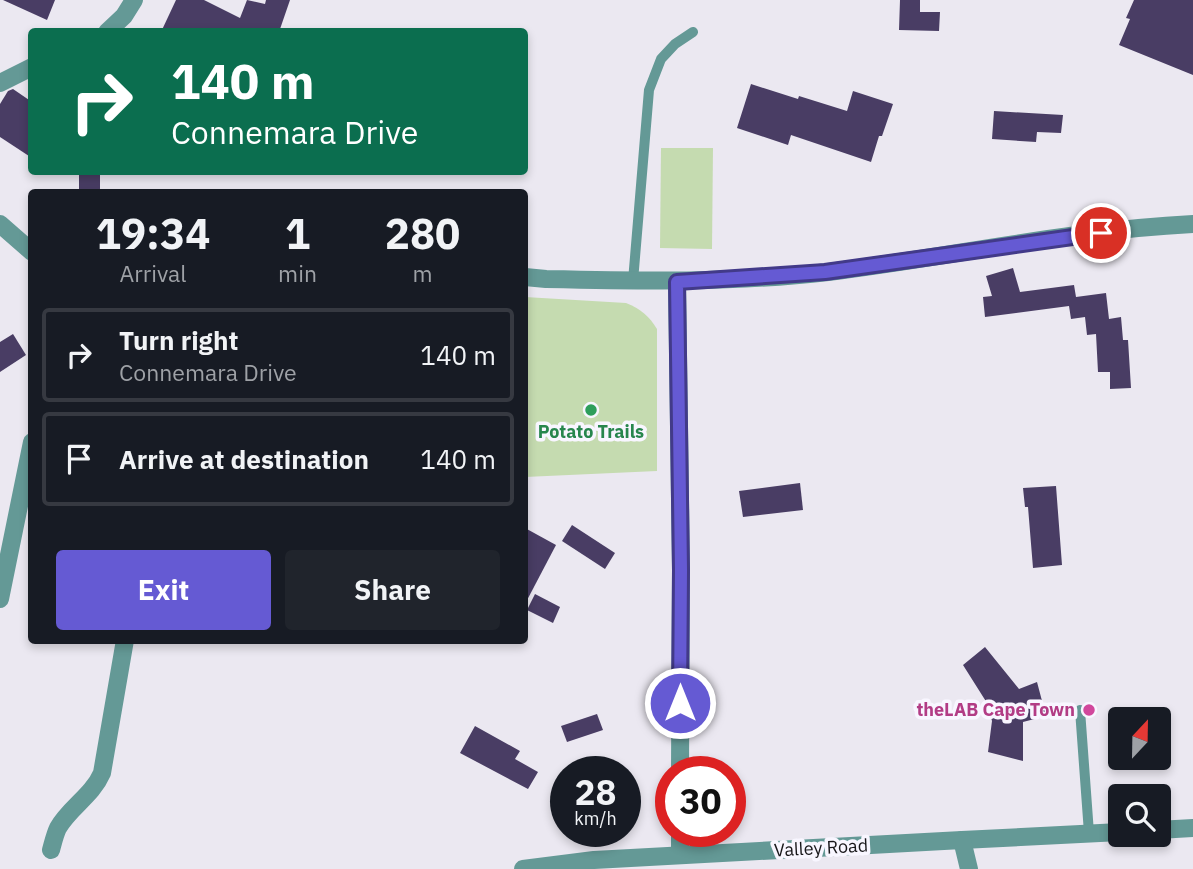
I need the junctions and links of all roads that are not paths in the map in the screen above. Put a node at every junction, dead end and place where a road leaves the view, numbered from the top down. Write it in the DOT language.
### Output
graph roads {
  1 [pos="134,0"];
  2 [pos="111,28"];
  3 [pos="693,32"];
  4 [pos="28,69"];
  5 [pos="0,83"];
  6 [pos="0,224"];
  7 [pos="1193,224"];
  8 [pos="28,248"];
  9 [pos="528,277"];
  10 [pos="633,281"];
  11 [pos="677,282"];
  12 [pos="28,462"];
  13 [pos="0,599"];
  14 [pos="124,644"];
  15 [pos="1080,710"];
  16 [pos="680,756"];
  17 [pos="1193,828"];
  18 [pos="1171,829"];
  19 [pos="1108,832"];
  20 [pos="1089,833"];
  21 [pos="962,840"];
  22 [pos="680,847"];
  23 [pos="51,850"];
  24 [pos="680,855"];
  25 [pos="523,869"];
  26 [pos="969,869"];
  1 -- 2 [label="street"];
  3 -- 10 [label="lane"];
  4 -- 5 [label="street"];
  6 -- 8 [label="street"];
  7 -- 11 [label="street"];
  9 -- 10 [label="street"];
  10 -- 11 [label="street"];
  11 -- 16 [label="street"];
  12 -- 13 [label="street"];
  14 -- 23 [label="street"];
  15 -- 20 [label="lane"];
  17 -- 18 [label="street"];
  19 -- 20 [label="street, Valley Road"];
  20 -- 21 [label="street, Valley Road"];
  21 -- 24 [label="street, Valley Road"];
  21 -- 26 [label="street"];
  22 -- 24 [label="street"];
  24 -- 25 [label="street, Valley Road"];
}
